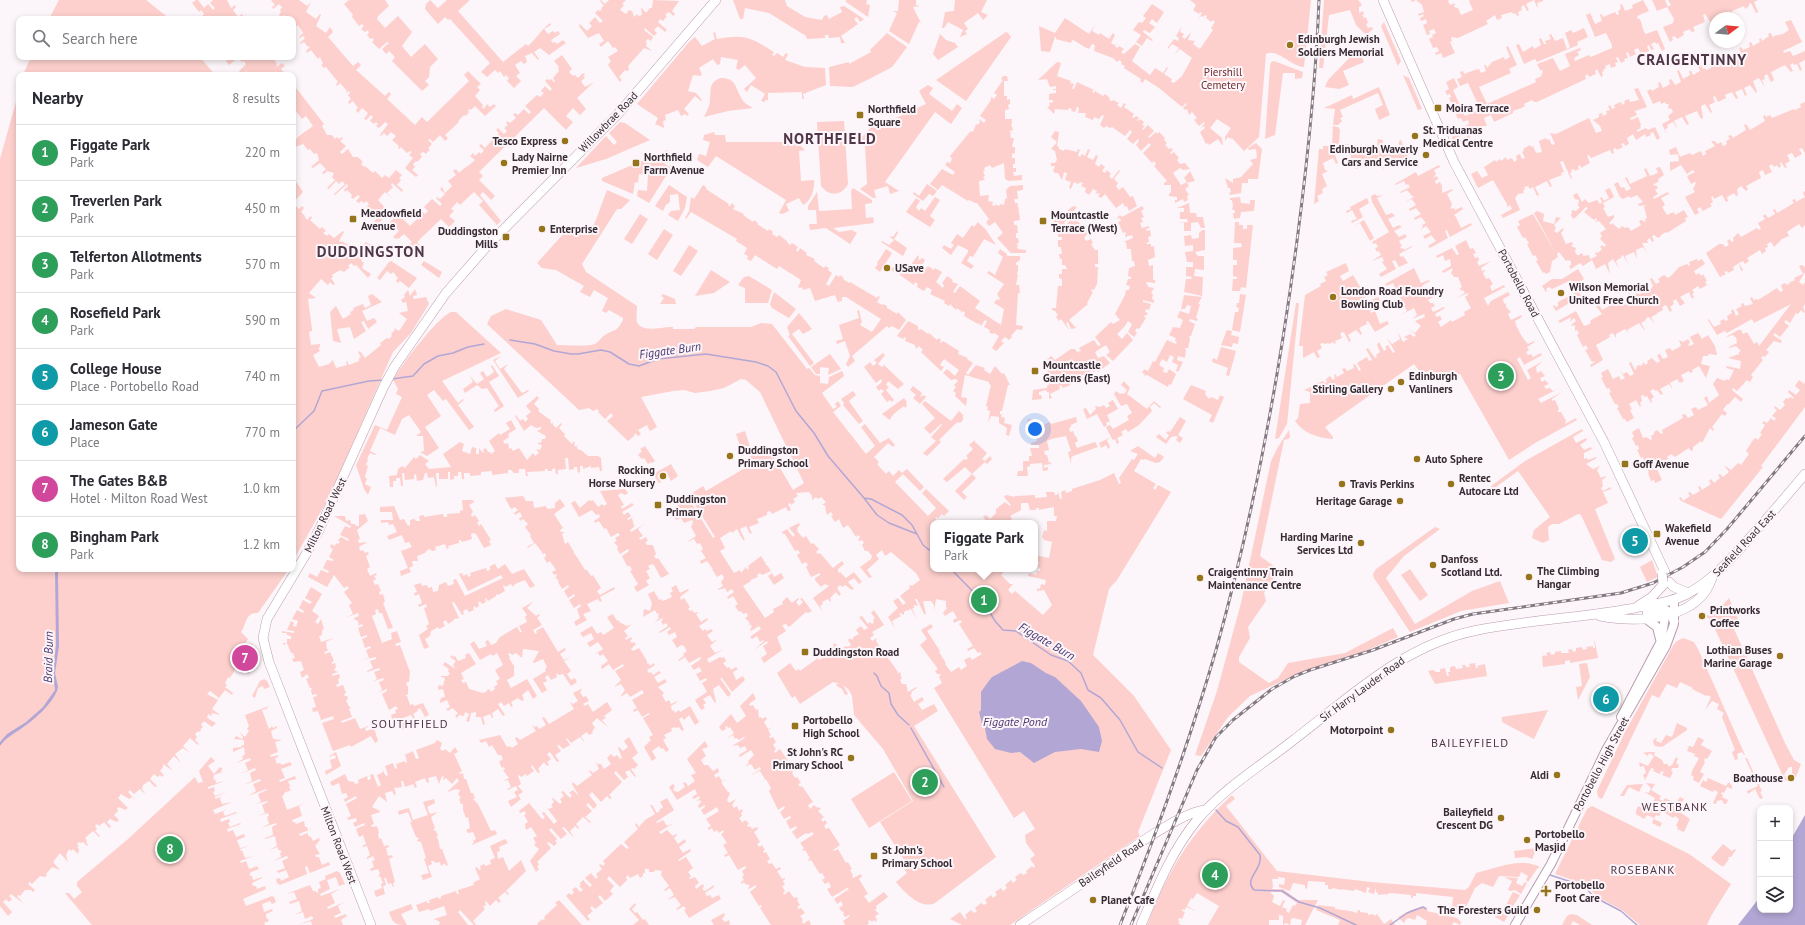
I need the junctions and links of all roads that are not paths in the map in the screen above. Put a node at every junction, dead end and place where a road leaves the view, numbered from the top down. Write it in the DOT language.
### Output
graph roads {
  1 [pos="716,0"];
  2 [pos="1383,0"];
  3 [pos="446,293"];
  4 [pos="1805,474"];
  5 [pos="296,570"];
  6 [pos="295,572"];
  7 [pos="1665,577"];
  8 [pos="1712,578"];
  9 [pos="1688,593"];
  10 [pos="1634,608"];
  11 [pos="1686,608"];
  12 [pos="1670,609"];
  13 [pos="1594,615"];
  14 [pos="1645,618"];
  15 [pos="1661,641"];
  16 [pos="1606,750"];
  17 [pos="1206,810"];
  18 [pos="371,925"];
  19 [pos="1020,925"];
  20 [pos="1142,925"];
  21 [pos="1515,925"];
  1 -- 3 [label="main road, Willowbrae Road"];
  2 -- 7 [label="main road, Portobello Road"];
  3 -- 5 [label="main road, Milton Road West"];
  4 -- 8 [label="main road, Seafield Road East"];
  6 -- 18 [label="main road, Milton Road West"];
  7 -- 9 [label="main road"];
  7 -- 10 [label="main road"];
  7 -- 12 [label="main road, Portobello Road"];
  8 -- 9 [label="main road, Seafield Road East"];
  8 -- 11 [label="main road"];
  8 -- 12 [label="main road"];
  9 -- 12 [label="main road, Seafield Road East"];
  10 -- 12 [label="main road, Sir Harry Lauder Road"];
  10 -- 13 [label="main road, Sir Harry Lauder Road"];
  11 -- 12 [label="main road"];
  11 -- 12 [label="main road"];
  12 -- 13 [label="main road"];
  12 -- 14 [label="main road"];
  12 -- 15 [label="main road"];
  12 -- 16 [label="main road, Portobello High Street"];
  13 -- 14 [label="main road"];
  13 -- 17 [label="main road, Sir Harry Lauder Road"];
  14 -- 15 [label="main road"];
  15 -- 16 [label="main road"];
  16 -- 21 [label="main road, Portobello High Street"];
  17 -- 19 [label="main road, Baileyfield Road"];
  17 -- 20 [label="main road, Sir Harry Lauder Road"];
}
